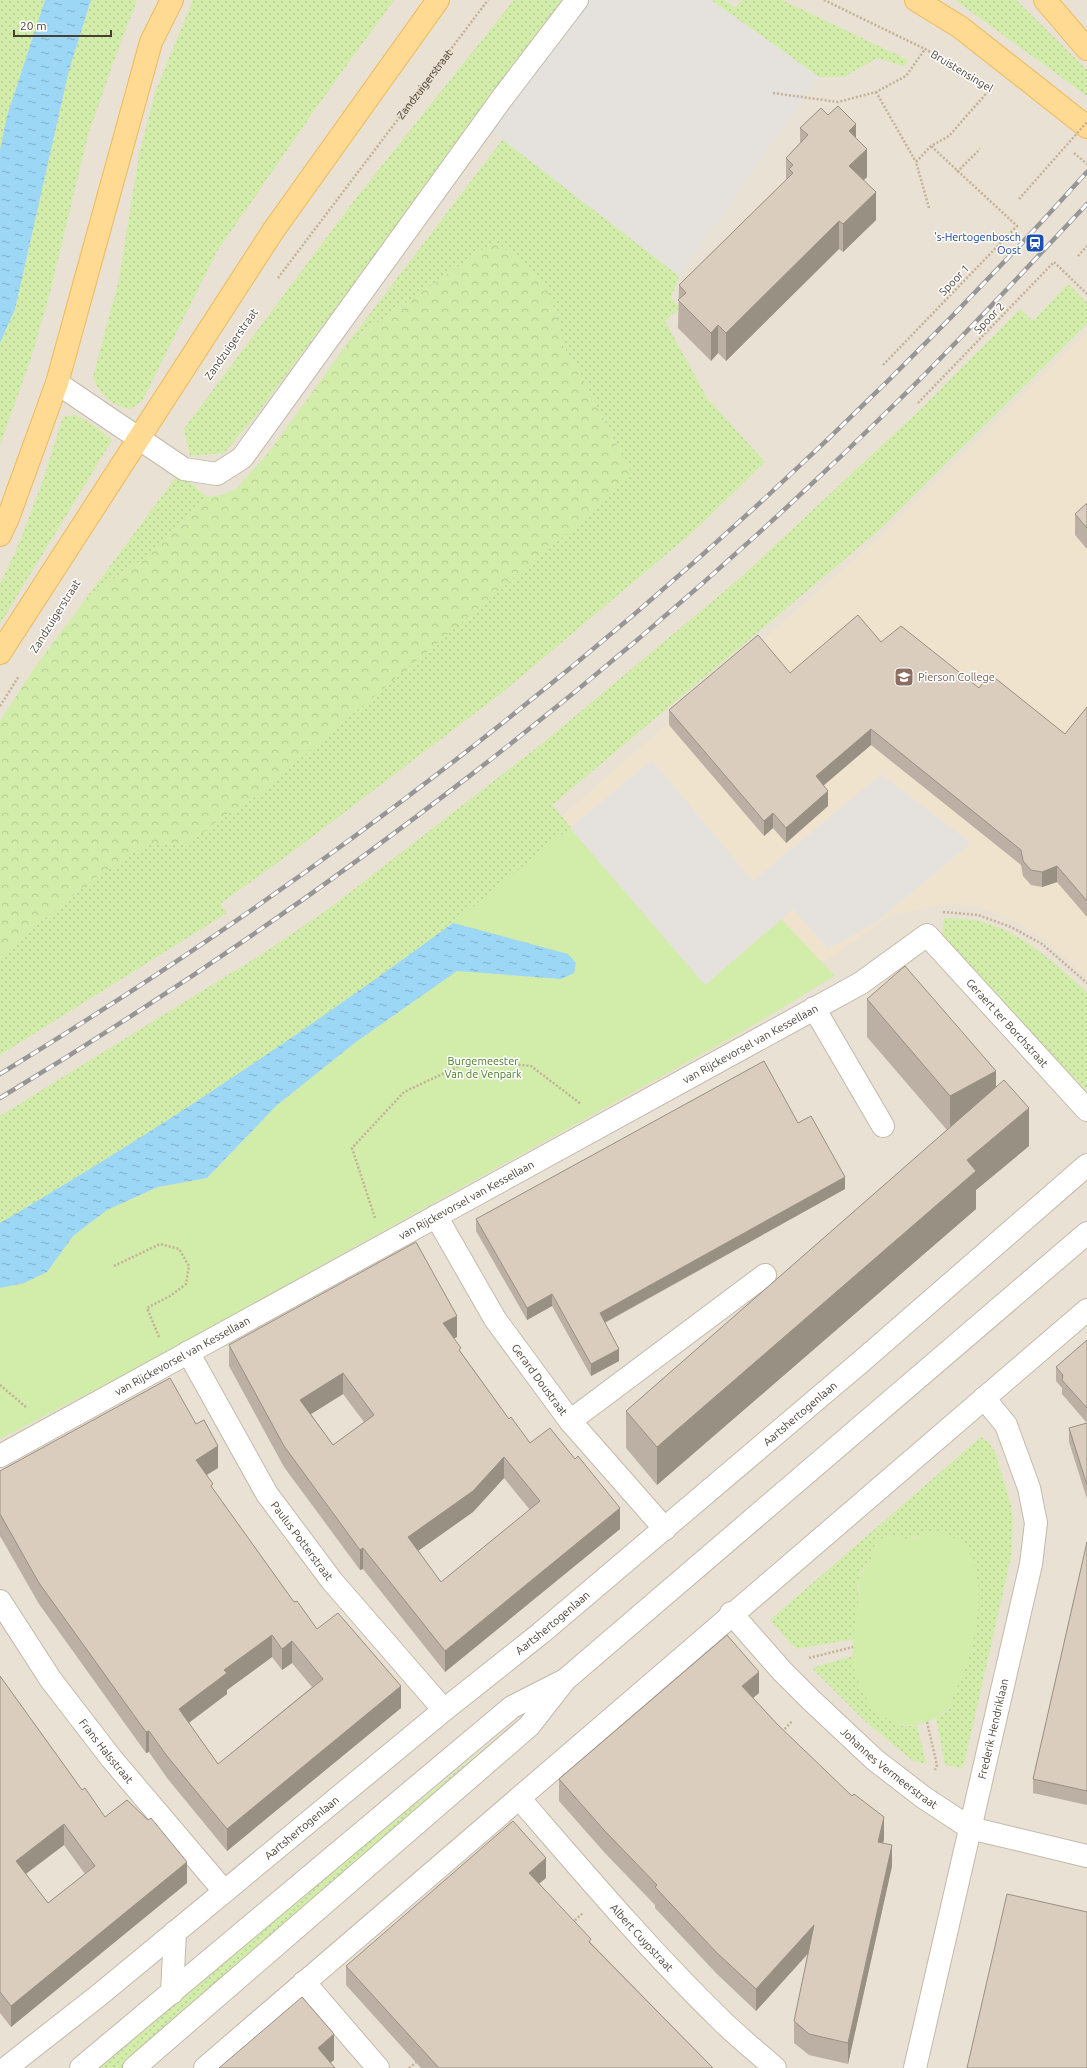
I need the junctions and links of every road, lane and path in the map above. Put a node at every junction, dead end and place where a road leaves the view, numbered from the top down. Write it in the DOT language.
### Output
graph roads {
  1 [pos="172,0"];
  2 [pos="438,0"];
  3 [pos="488,0"];
  4 [pos="577,0"];
  5 [pos="824,0"];
  6 [pos="916,0"];
  7 [pos="1045,0"];
  8 [pos="925,49"];
  9 [pos="1087,49"];
  10 [pos="991,88"];
  11 [pos="876,92"];
  12 [pos="998,92"];
  13 [pos="773,93"];
  14 [pos="1087,122"];
  15 [pos="1087,127"];
  16 [pos="1060,142"];
  17 [pos="931,146"];
  18 [pos="1066,147"];
  19 [pos="980,149"];
  20 [pos="1072,152"];
  21 [pos="916,162"];
  22 [pos="1087,164"];
  23 [pos="957,172"];
  24 [pos="1019,199"];
  25 [pos="929,208"];
  26 [pos="1087,246"];
  27 [pos="1078,256"];
  28 [pos="274,285"];
  29 [pos="1087,294"];
  30 [pos="883,365"];
  31 [pos="57,383"];
  32 [pos="918,403"];
  33 [pos="137,438"];
  34 [pos="0,535"];
  35 [pos="0,653"];
  36 [pos="21,673"];
  37 [pos="0,706"];
  38 [pos="927,935"];
  39 [pos="1087,984"];
  40 [pos="814,1008"];
  41 [pos="582,1105"];
  42 [pos="1087,1110"];
  43 [pos="883,1126"];
  44 [pos="1087,1165"];
  45 [pos="436,1216"];
  46 [pos="375,1220"];
  47 [pos="1087,1233"];
  48 [pos="114,1266"];
  49 [pos="765,1275"];
  50 [pos="1087,1310"];
  51 [pos="159,1338"];
  52 [pos="188,1352"];
  53 [pos="0,1385"];
  54 [pos="984,1398"];
  55 [pos="27,1408"];
  56 [pos="570,1421"];
  57 [pos="0,1456"];
  58 [pos="664,1529"];
  59 [pos="0,1601"];
  60 [pos="732,1614"];
  61 [pos="853,1647"];
  62 [pos="782,1671"];
  63 [pos="565,1680"];
  64 [pos="812,1700"];
  65 [pos="444,1710"];
  66 [pos="927,1722"];
  67 [pos="780,1735"];
  68 [pos="923,1797"];
  69 [pos="519,1798"];
  70 [pos="970,1828"];
  71 [pos="1087,1856"];
  72 [pos="224,1892"];
  73 [pos="602,1894"];
  74 [pos="569,1926"];
  75 [pos="176,1932"];
  76 [pos="304,1982"];
  77 [pos="172,1993"];
  78 [pos="421,2058"];
  79 [pos="5,2064"];
  80 [pos="81,2068"];
  81 [pos="134,2068"];
  82 [pos="205,2068"];
  83 [pos="378,2068"];
  84 [pos="409,2068"];
  85 [pos="775,2068"];
  86 [pos="915,2068"];
  1 -- 31 [label="main road"];
  2 -- 33 [label="main road"];
  3 -- 28 [label="path, Zandzuigerstraat"];
  4 -- 33 [label="street"];
  5 -- 8 [label="path, Bruistensingel"];
  6 -- 15 [label="main road"];
  7 -- 9 [label="main road"];
  8 -- 10 [label="path, Bruistensingel"];
  8 -- 11 [label="path"];
  10 -- 12 [label="path, Bruistensingel"];
  10 -- 17 [label="path"];
  11 -- 13 [label="path"];
  11 -- 21 [label="path"];
  14 -- 24 [label="path, bridge"];
  16 -- 18 [label="path"];
  17 -- 21 [label="path"];
  17 -- 23 [label="path"];
  19 -- 23 [label="path"];
  20 -- 22 [label="path"];
  21 -- 25 [label="path"];
  23 -- 30 [label="path, Spoor 1"];
  26 -- 27 [label="path"];
  29 -- 32 [label="path, Spoor 2"];
  31 -- 33 [label="street"];
  31 -- 34 [label="main road"];
  33 -- 35 [label="main road"];
  36 -- 37 [label="path"];
  38 -- 39 [label="path"];
  38 -- 40 [label="street, van Rijckevorsel van Kessellaan"];
  38 -- 42 [label="street, Geraert ter Borchstraat"];
  40 -- 43 [label="street"];
  40 -- 45 [label="street, van Rijckevorsel van Kessellaan"];
  41 -- 46 [label="path"];
  44 -- 58 [label="street, Aartshertogenlaan"];
  45 -- 52 [label="street, van Rijckevorsel van Kessellaan"];
  45 -- 56 [label="street, Gerard Doustraat"];
  47 -- 63 [label="street"];
  48 -- 51 [label="path"];
  49 -- 56 [label="street"];
  50 -- 54 [label="street"];
  52 -- 57 [label="street, van Rijckevorsel van Kessellaan"];
  52 -- 65 [label="street, Paulus Potterstraat"];
  53 -- 55 [label="path"];
  54 -- 60 [label="street"];
  54 -- 70 [label="street, Frederik Hendriklaan"];
  56 -- 58 [label="street, Gerard Doustraat"];
  58 -- 65 [label="street, Aartshertogenlaan"];
  59 -- 72 [label="street, Frans Halsstraat"];
  60 -- 62 [label="street, Johannes Vermeerstraat"];
  60 -- 69 [label="street"];
  61 -- 62 [label="path"];
  62 -- 64 [label="street, Johannes Vermeerstraat"];
  63 -- 77 [label="street"];
  63 -- 81 [label="street"];
  64 -- 67 [label="path"];
  64 -- 68 [label="street, Johannes Vermeerstraat"];
  65 -- 72 [label="street, Aartshertogenlaan"];
  66 -- 68 [label="path"];
  68 -- 70 [label="street, Johannes Vermeerstraat"];
  69 -- 73 [label="street, Albert Cuypstraat"];
  69 -- 76 [label="street"];
  70 -- 71 [label="street, Johannes Vermeerstraat"];
  70 -- 86 [label="street, Frederik Hendriklaan"];
  72 -- 75 [label="street, Aartshertogenlaan"];
  73 -- 74 [label="path"];
  73 -- 85 [label="street, Albert Cuypstraat"];
  75 -- 77 [label="street"];
  75 -- 79 [label="street, Aartshertogenlaan"];
  76 -- 82 [label="street"];
  76 -- 83 [label="street"];
  77 -- 80 [label="street"];
  78 -- 84 [label="path"];
}
